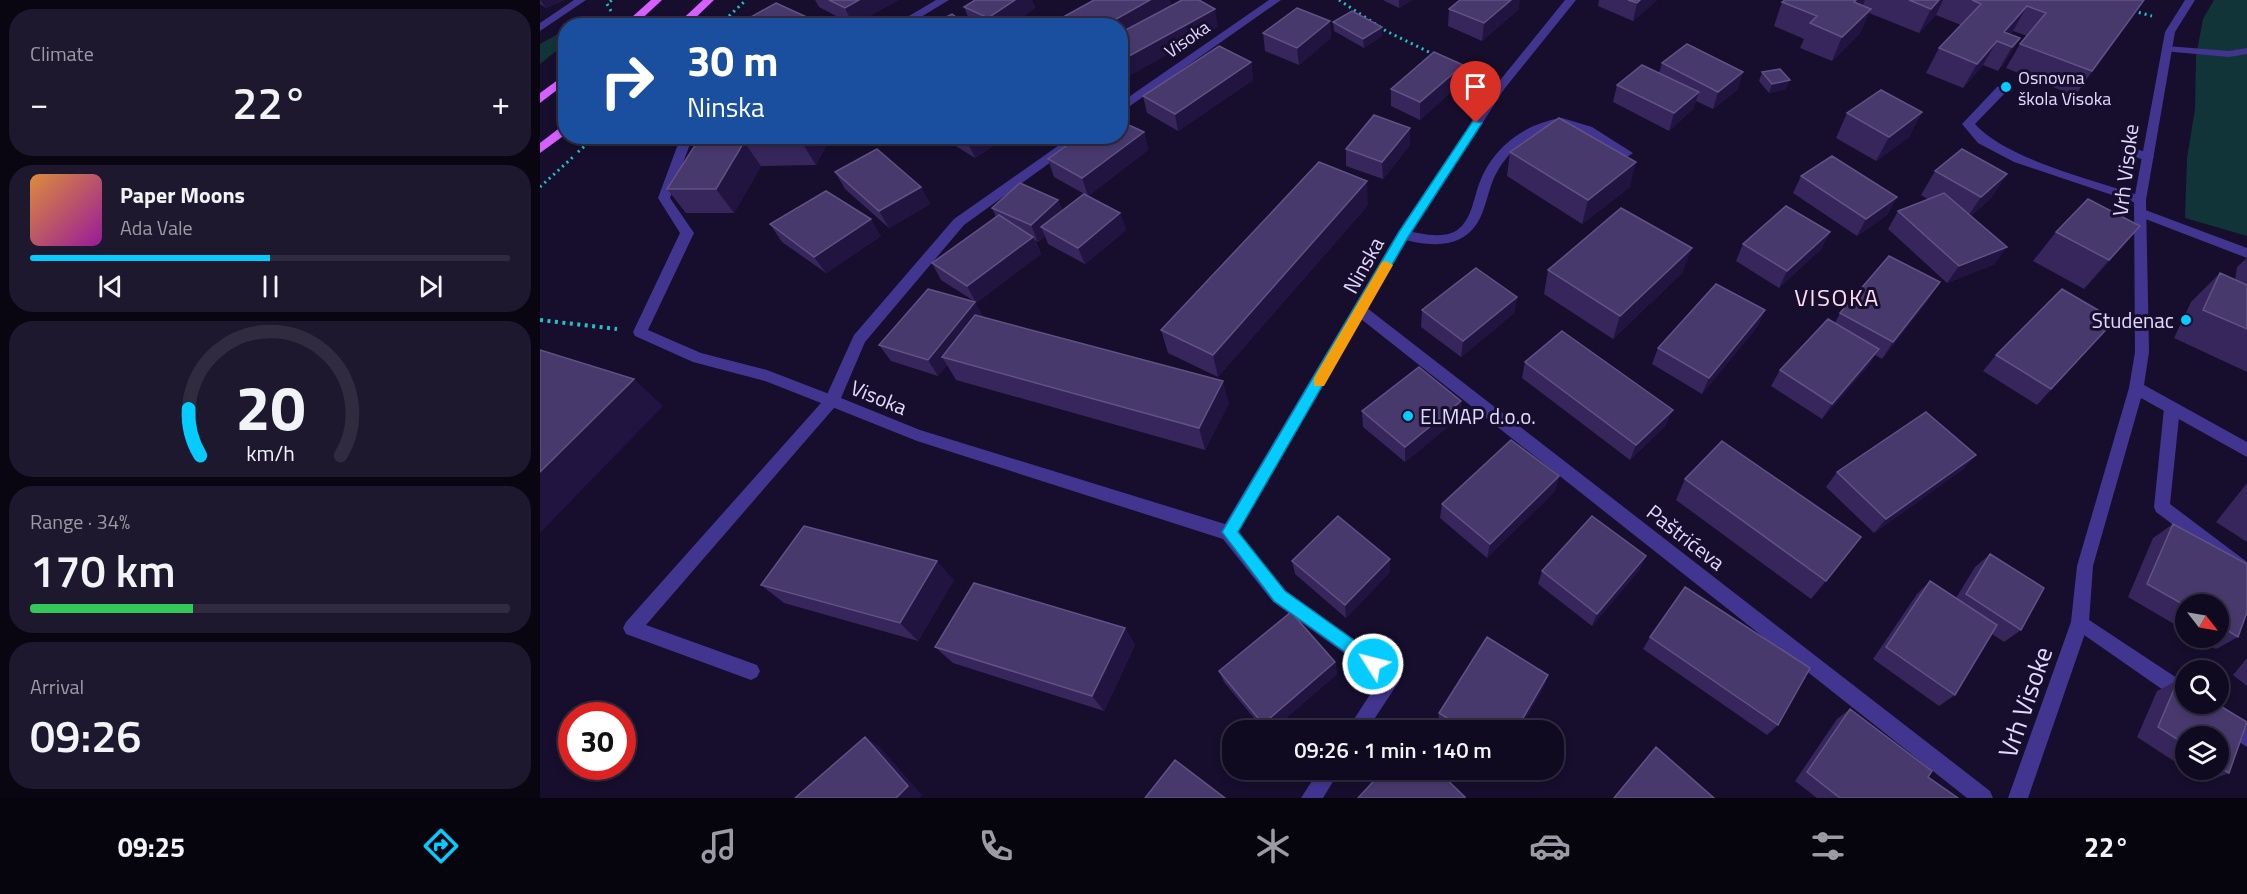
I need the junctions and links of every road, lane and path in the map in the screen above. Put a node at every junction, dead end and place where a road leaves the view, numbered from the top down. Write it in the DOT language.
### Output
graph roads {
  1 [pos="581,0"];
  2 [pos="657,0"];
  3 [pos="709,0"];
  4 [pos="746,0"];
  5 [pos="944,0"];
  6 [pos="1276,0"];
  7 [pos="1338,0"];
  8 [pos="1571,0"];
  9 [pos="2190,0"];
  10 [pos="2130,10"];
  11 [pos="636,18"];
  12 [pos="689,18"];
  13 [pos="726,18"];
  14 [pos="911,18"];
  15 [pos="2176,23"];
  16 [pos="540,28"];
  17 [pos="2167,50"];
  18 [pos="2247,51"];
  19 [pos="1438,56"];
  20 [pos="1449,61"];
  21 [pos="558,84"];
  22 [pos="1501,86"];
  23 [pos="2001,90"];
  24 [pos="540,99"];
  25 [pos="1128,103"];
  26 [pos="558,133"];
  27 [pos="587,144"];
  28 [pos="684,144"];
  29 [pos="1070,144"];
  30 [pos="540,149"];
  31 [pos="2126,150"];
  32 [pos="1628,153"];
  33 [pos="2148,157"];
  34 [pos="540,187"];
  35 [pos="2140,206"];
  36 [pos="1403,235"];
  37 [pos="2247,253"];
  38 [pos="1361,311"];
  39 [pos="540,320"];
  40 [pos="640,332"];
  41 [pos="2136,388"];
  42 [pos="832,400"];
  43 [pos="2172,408"];
  44 [pos="2247,450"];
  45 [pos="1230,532"];
  46 [pos="2247,572"];
  47 [pos="2080,622"];
  48 [pos="751,671"];
  49 [pos="2175,687"];
  50 [pos="2212,714"];
  51 [pos="1363,720"];
  52 [pos="2247,738"];
  53 [pos="1323,780"];
  54 [pos="1311,798"];
  55 [pos="1983,798"];
  56 [pos="2018,798"];
  1 -- 16 [label="street"];
  2 -- 11 [label="main road"];
  3 -- 12 [label="main road"];
  4 -- 13 [label="path"];
  5 -- 14 [label="street"];
  6 -- 25 [label="street, Visoka"];
  7 -- 19 [label="path"];
  8 -- 22 [label="street, Ninska"];
  9 -- 15 [label="street, Vrh Visoke"];
  10 -- 15 [label="path"];
  15 -- 17 [label="street, Vrh Visoke"];
  17 -- 18 [label="street"];
  17 -- 33 [label="street, Vrh Visoke"];
  20 -- 22 [label="path"];
  21 -- 24 [label="main road"];
  22 -- 36 [label="street, Ninska"];
  23 -- 35 [label="street"];
  26 -- 30 [label="main road"];
  27 -- 34 [label="path"];
  28 -- 40 [label="street"];
  29 -- 42 [label="street, Visoka"];
  31 -- 33 [label="street"];
  32 -- 36 [label="street"];
  33 -- 35 [label="street, Vrh Visoke"];
  35 -- 37 [label="street"];
  35 -- 41 [label="street, Vrh Visoke"];
  36 -- 38 [label="street, Ninska"];
  38 -- 45 [label="street, Ninska"];
  38 -- 55 [label="street, Paštrićeva"];
  39 -- 40 [label="path"];
  40 -- 42 [label="street"];
  41 -- 43 [label="street"];
  41 -- 47 [label="street, Vrh Visoke"];
  42 -- 45 [label="street, Visoka"];
  42 -- 48 [label="street"];
  43 -- 44 [label="street"];
  43 -- 46 [label="street"];
  45 -- 51 [label="street"];
  47 -- 49 [label="street"];
  47 -- 56 [label="street, Vrh Visoke"];
  50 -- 52 [label="street"];
  53 -- 54 [label="street"];
}
